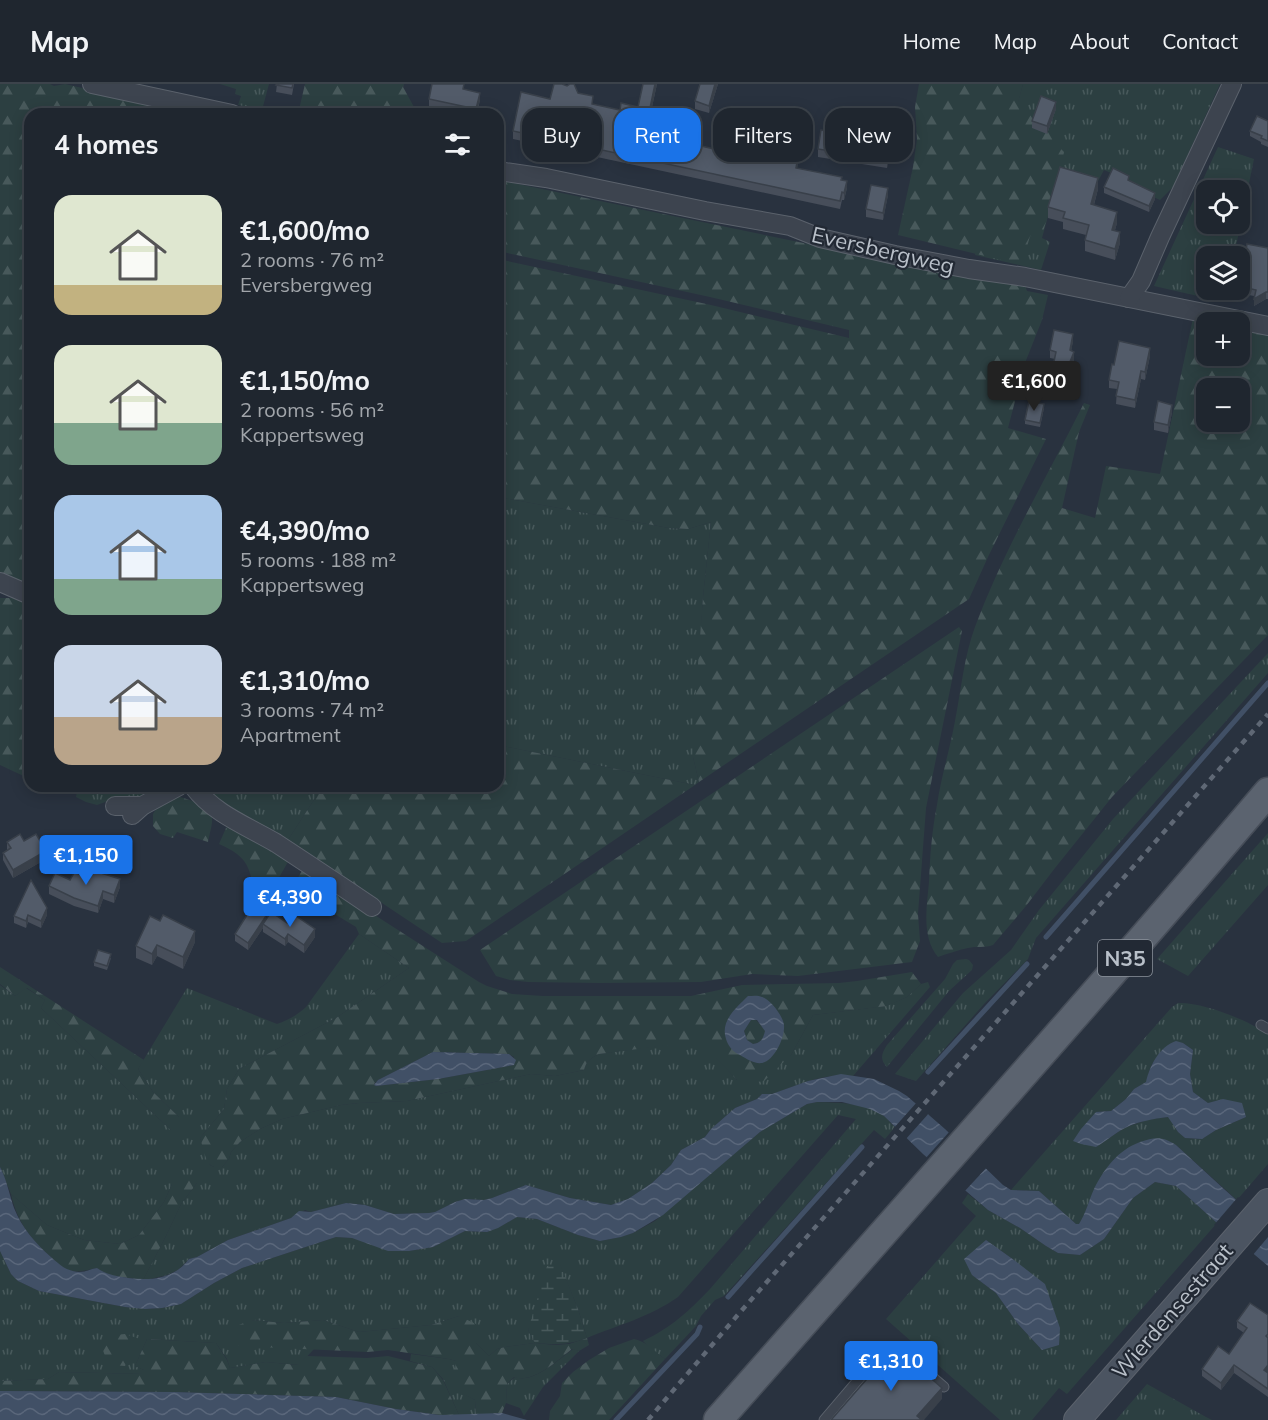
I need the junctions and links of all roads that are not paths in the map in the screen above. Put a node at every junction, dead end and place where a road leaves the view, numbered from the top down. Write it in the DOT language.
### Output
graph roads {
  1 [pos="92,84"];
  2 [pos="1232,84"];
  3 [pos="204,108"];
  4 [pos="504,172"];
  5 [pos="1129,298"];
  6 [pos="1268,326"];
  7 [pos="0,582"];
  8 [pos="24,593"];
  9 [pos="168,792"];
  10 [pos="198,792"];
  11 [pos="1268,792"];
  12 [pos="115,806"];
  13 [pos="1268,820"];
  14 [pos="372,907"];
  15 [pos="988,1129"];
  16 [pos="929,1195"];
  17 [pos="1268,1202"];
  18 [pos="944,1387"];
  19 [pos="718,1420"];
  20 [pos="740,1420"];
  21 [pos="824,1420"];
  22 [pos="1077,1420"];
  1 -- 3 [label="street"];
  2 -- 5 [label="street"];
  4 -- 5 [label="street, Eversbergweg"];
  5 -- 6 [label="street, Eversbergweg"];
  7 -- 8 [label="street"];
  9 -- 12 [label="street"];
  10 -- 14 [label="street"];
  11 -- 15 [label="main road, N35"];
  13 -- 15 [label="main road, N35"];
  15 -- 16 [label="main road, N35"];
  16 -- 19 [label="main road, N35"];
  16 -- 20 [label="main road, N35"];
  17 -- 22 [label="street, Wierdensestraat"];
  18 -- 21 [label="lane"];
}
